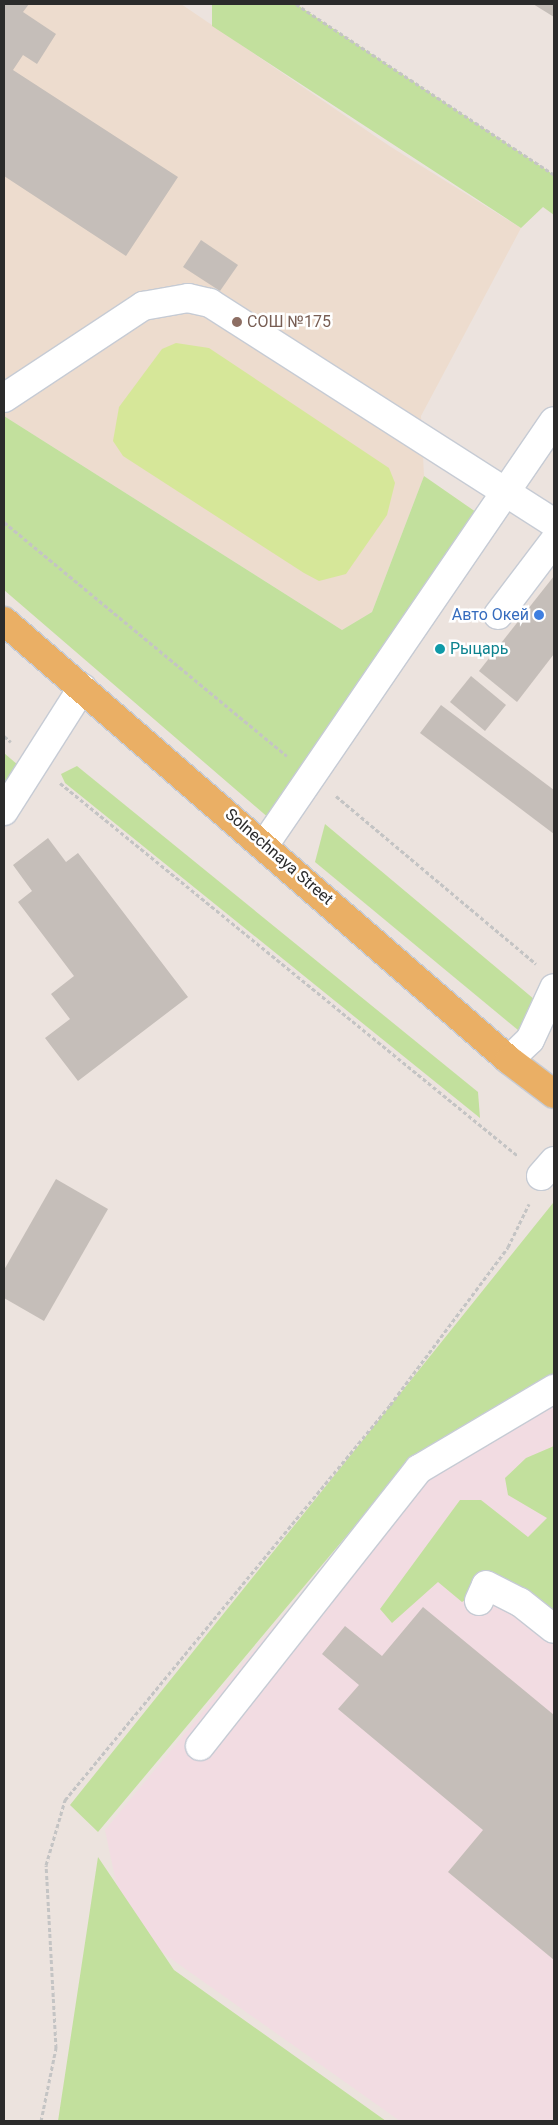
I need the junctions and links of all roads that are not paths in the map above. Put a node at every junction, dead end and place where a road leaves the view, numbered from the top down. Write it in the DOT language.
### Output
graph roads {
  1 [pos="4,398"];
  2 [pos="554,421"];
  3 [pos="510,491"];
  4 [pos="554,523"];
  5 [pos="554,541"];
  6 [pos="498,615"];
  7 [pos="4,621"];
  8 [pos="82,688"];
  9 [pos="4,811"];
  10 [pos="265,844"];
  11 [pos="554,988"];
  12 [pos="509,1060"];
  13 [pos="554,1094"];
  14 [pos="554,1389"];
  15 [pos="479,1601"];
  16 [pos="554,1629"];
  17 [pos="200,1746"];
  1 -- 3 [label="street"];
  2 -- 3 [label="street"];
  3 -- 4 [label="street"];
  3 -- 10 [label="street"];
  5 -- 6 [label="street"];
  7 -- 8 [label="main road, Solnechnaya Street"];
  8 -- 9 [label="street"];
  8 -- 10 [label="main road, Solnechnaya Street"];
  10 -- 12 [label="main road, Solnechnaya Street"];
  11 -- 12 [label="street"];
  12 -- 13 [label="main road, Solnechnaya Street"];
  14 -- 17 [label="street"];
  15 -- 16 [label="street"];
}
